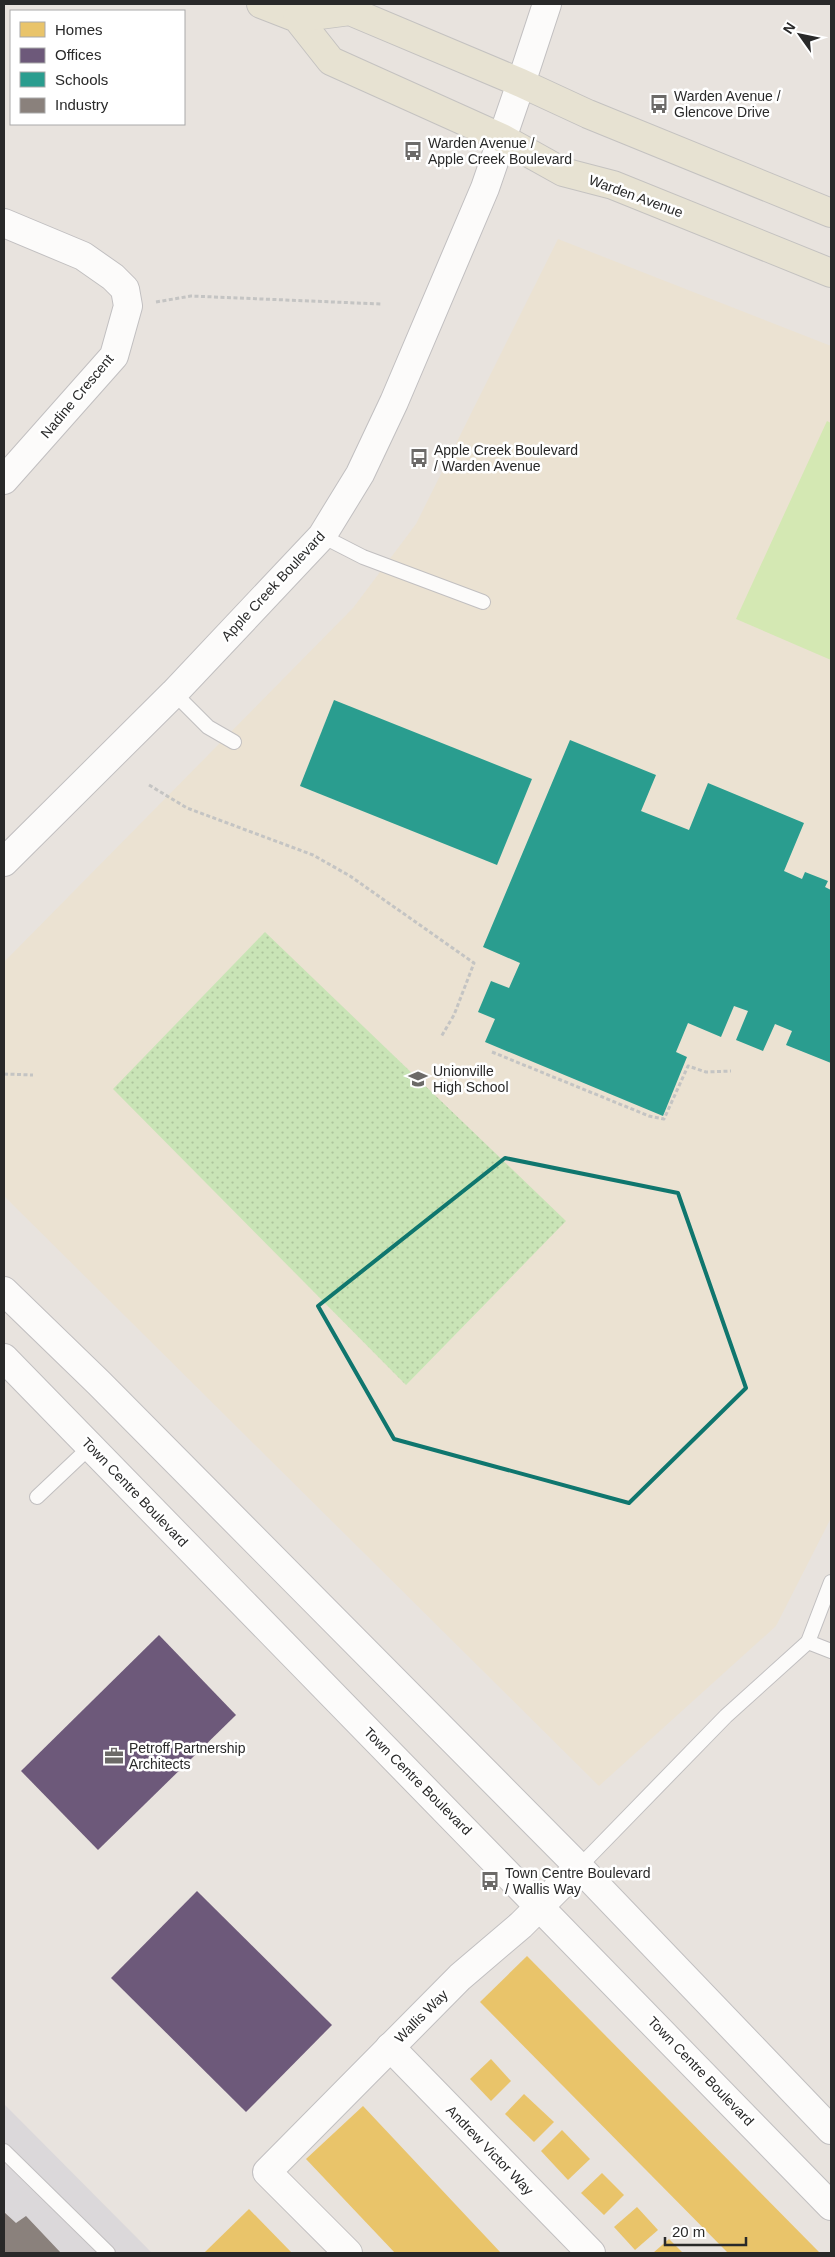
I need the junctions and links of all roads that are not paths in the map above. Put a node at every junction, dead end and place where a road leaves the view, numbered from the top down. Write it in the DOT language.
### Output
graph roads {
  1 [pos="261,4"];
  2 [pos="547,4"];
  3 [pos="297,18"];
  4 [pos="521,83"];
  5 [pos="502,138"];
  6 [pos="831,213"];
  7 [pos="4,223"];
  8 [pos="831,273"];
  9 [pos="4,480"];
  10 [pos="322,536"];
  11 [pos="483,602"];
  12 [pos="174,693"];
  13 [pos="234,742"];
  14 [pos="4,862"];
  15 [pos="4,1291"];
  16 [pos="4,1358"];
  17 [pos="91,1446"];
  18 [pos="37,1497"];
  19 [pos="831,1582"];
  20 [pos="808,1642"];
  21 [pos="831,1652"];
  22 [pos="579,1867"];
  23 [pos="540,1905"];
  24 [pos="390,2047"];
  25 [pos="831,2130"];
  26 [pos="4,2152"];
  27 [pos="831,2206"];
  28 [pos="108,2253"];
  29 [pos="348,2253"];
  30 [pos="591,2253"];
  1 -- 3 [label="main road"];
  2 -- 4 [label="main road, Apple Creek Boulevard"];
  3 -- 4 [label="main road"];
  3 -- 5 [label="main road, Warden Avenue"];
  4 -- 5 [label="main road, Apple Creek Boulevard"];
  4 -- 6 [label="main road"];
  5 -- 8 [label="main road, Warden Avenue"];
  5 -- 10 [label="main road, Apple Creek Boulevard"];
  7 -- 9 [label="main road, Nadine Crescent"];
  10 -- 11 [label="lane"];
  10 -- 12 [label="main road, Apple Creek Boulevard"];
  12 -- 13 [label="lane"];
  12 -- 14 [label="main road, Apple Creek Boulevard"];
  15 -- 22 [label="main road"];
  16 -- 17 [label="main road, Town Centre Boulevard"];
  17 -- 18 [label="lane"];
  17 -- 23 [label="main road, Town Centre Boulevard"];
  19 -- 20 [label="lane"];
  20 -- 21 [label="lane"];
  20 -- 22 [label="lane"];
  22 -- 23 [label="main road, Wallis Way"];
  22 -- 25 [label="main road"];
  23 -- 24 [label="main road, Wallis Way"];
  23 -- 27 [label="main road, Town Centre Boulevard"];
  24 -- 29 [label="main road, Wallis Way"];
  24 -- 30 [label="main road, Andrew Victor Way"];
  26 -- 28 [label="lane"];
}
